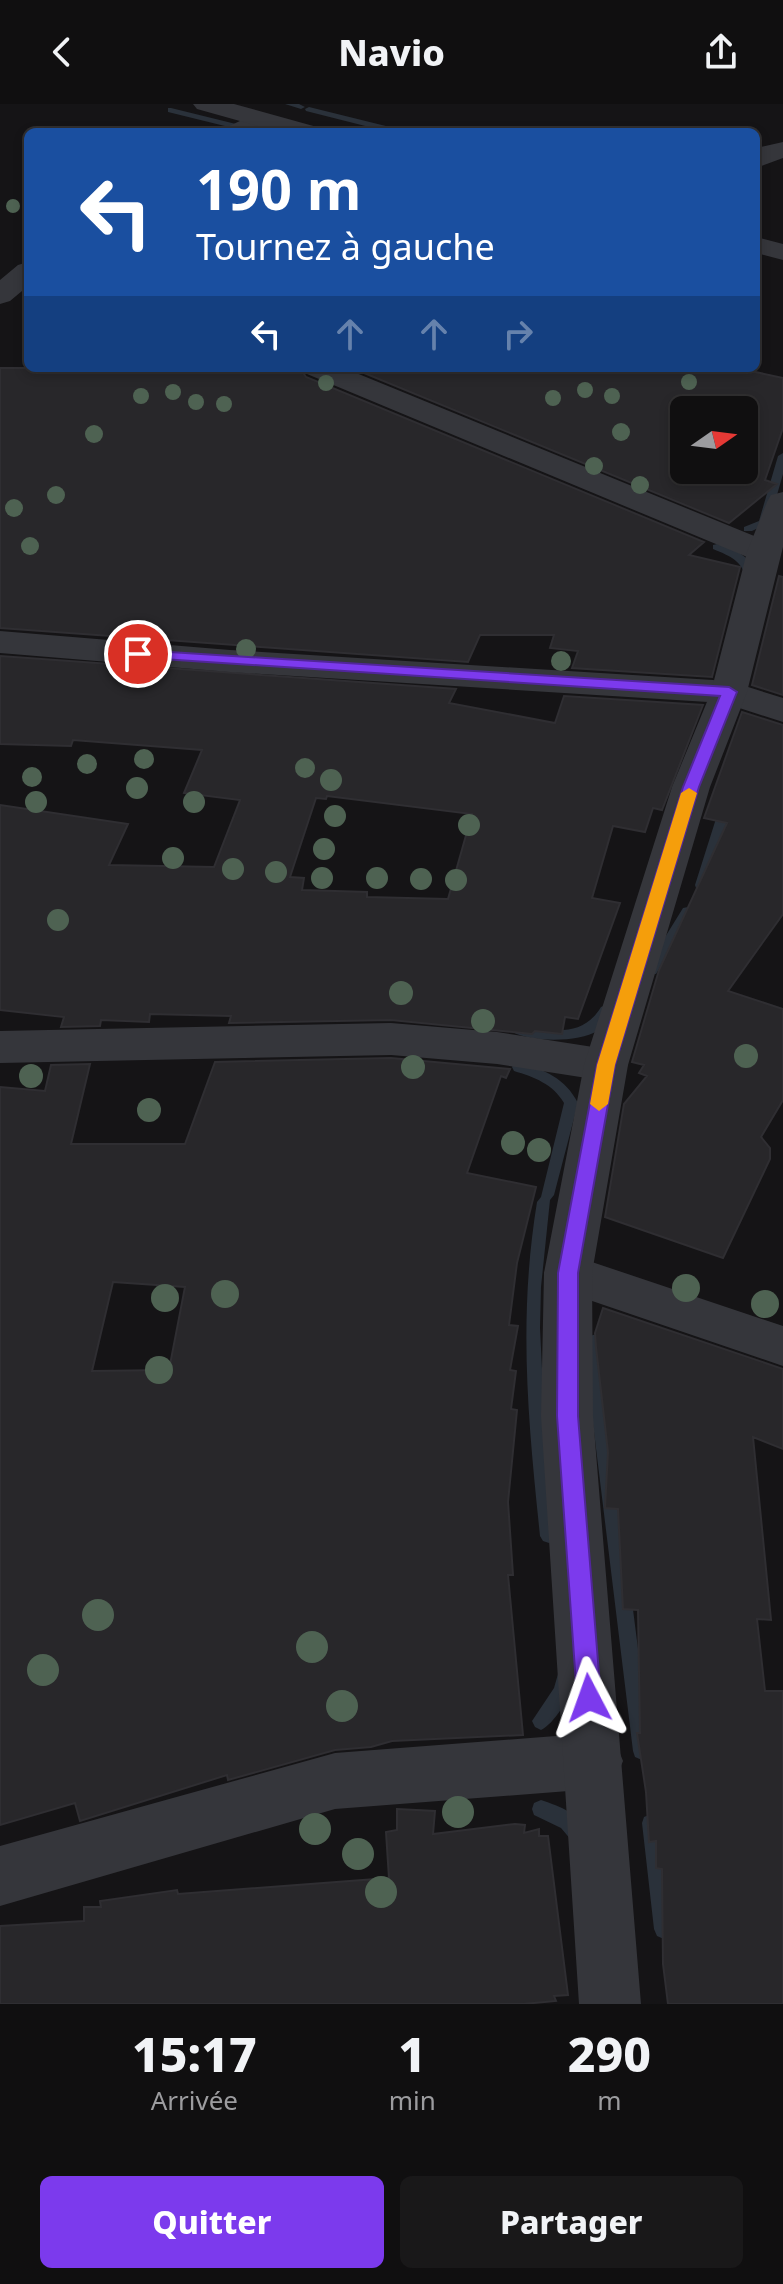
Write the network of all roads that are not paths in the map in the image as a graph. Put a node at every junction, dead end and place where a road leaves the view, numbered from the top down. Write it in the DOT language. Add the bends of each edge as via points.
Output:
graph roads {
  1 [pos="206,104"];
  2 [pos="259,120"];
  3 [pos="244,128"];
  4 [pos="292,128"];
  5 [pos="783,150"];
  6 [pos="760,157"];
  7 [pos="760,246"];
  8 [pos="783,252"];
  9 [pos="24,274"];
  10 [pos="0,295"];
  11 [pos="330,372"];
  12 [pos="777,524"];
  13 [pos="0,642"];
  14 [pos="729,692"];
  15 [pos="783,711"];
  16 [pos="0,1047"];
  17 [pos="606,1065"];
  18 [pos="568,1273"];
  19 [pos="783,1346"];
  20 [pos="594,1761"];
  21 [pos="0,1876"];
  22 [pos="610,2004"];
  1 -- 2 [label="street"];
  2 -- 3 [label="street"];
  2 -- 4 [label="street"];
  5 -- 6 [label="street"];
  7 -- 8 [label="street"];
  9 -- 10 [label="street"];
  11 -- 12 [label="street"];
  12 -- 14 [label="street"];
  13 -- 14 [label="street"];
  14 -- 15 [label="street"];
  14 -- 17 [label="street" via="691,787"];
  16 -- 17 [label="street" via="391,1039"];
  17 -- 18 [label="street"];
  18 -- 19 [label="street"];
  18 -- 20 [label="street" via="567,1416"];
  20 -- 21 [label="street" via="335,1781"];
  20 -- 22 [label="street"];
}
